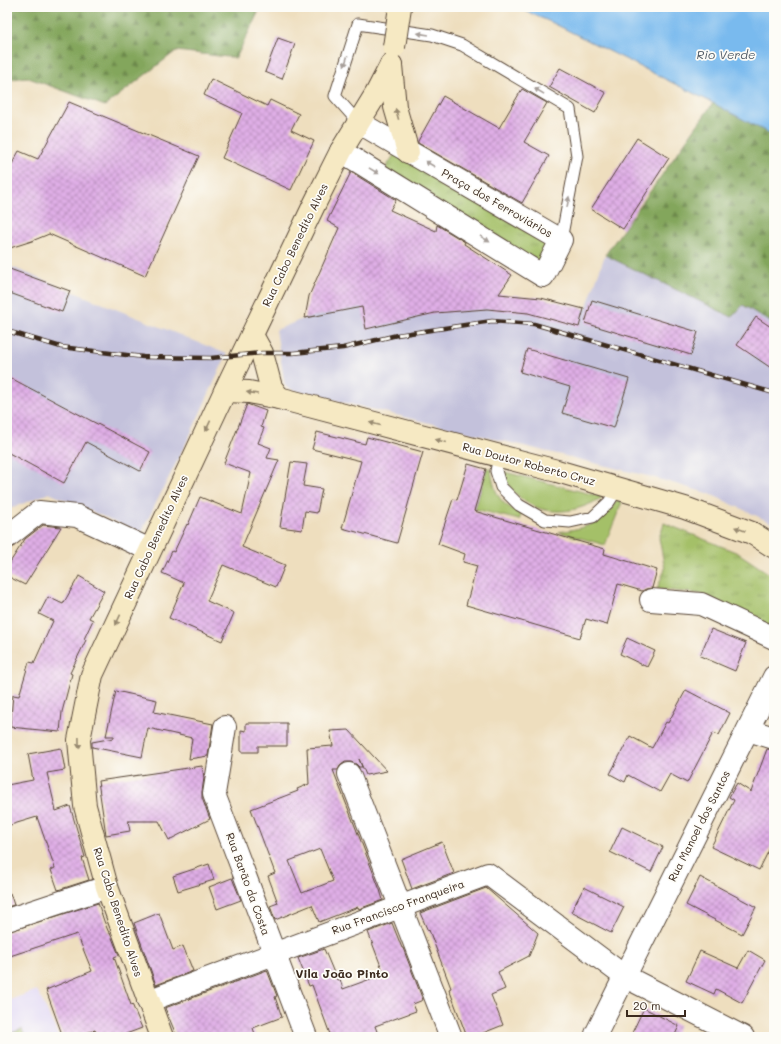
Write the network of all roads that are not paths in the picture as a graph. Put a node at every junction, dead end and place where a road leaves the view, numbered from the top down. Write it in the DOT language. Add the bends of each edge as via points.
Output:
graph roads {
  1 [pos="400,7"];
  2 [pos="392,56"];
  3 [pos="358,122"];
  4 [pos="341,151"];
  5 [pos="408,152"];
  6 [pos="561,240"];
  7 [pos="252,335"];
  8 [pos="266,370"];
  9 [pos="229,384"];
  10 [pos="279,398"];
  11 [pos="499,456"];
  12 [pos="618,488"];
  13 [pos="7,537"];
  14 [pos="774,547"];
  15 [pos="150,550"];
  16 [pos="651,600"];
  17 [pos="774,638"];
  18 [pos="774,677"];
  19 [pos="226,727"];
  20 [pos="748,730"];
  21 [pos="774,738"];
  22 [pos="349,774"];
  23 [pos="107,887"];
  24 [pos="401,906"];
  25 [pos="7,920"];
  26 [pos="274,954"];
  27 [pos="624,976"];
  28 [pos="148,1001"];
  29 [pos="162,1037"];
  30 [pos="306,1037"];
  31 [pos="451,1037"];
  32 [pos="597,1037"];
  33 [pos="743,1037"];
  1 -- 2 [label="main road, bridge"];
  2 -- 3 [label="main road, Rua Cabo Benedito Alves" via="376,94"];
  5 -- 2 [label="main road, one-way" via="395,107"];
  3 -- 4 [label="main road, Rua Cabo Benedito Alves"];
  3 -- 5 [label="street, Praça dos Ferroviários"];
  6 -- 3 [label="lane, one-way" via="577,156 570,109 469,49 432,35 358,24 335,96"];
  4 -- 6 [label="street, Praça dos Ferroviários, one-way" via="543,276"];
  4 -- 7 [label="main road, Rua Cabo Benedito Alves"];
  6 -- 5 [label="street, Praça dos Ferroviários, one-way"];
  7 -- 8 [label="main road" via="262,353"];
  7 -- 9 [label="main road, Rua Cabo Benedito Alves"];
  8 -- 9 [label="main road"];
  8 -- 10 [label="main road" via="271,388"];
  10 -- 9 [label="main road, Rua Doutor Roberto Cruz, one-way" via="249,392"];
  9 -- 15 [label="main road, Rua Cabo Benedito Alves, one-way"];
  11 -- 10 [label="main road, Rua Doutor Roberto Cruz, one-way"];
  11 -- 12 [label="main road, Rua Doutor Roberto Cruz"];
  11 -- 12 [label="lane" via="496,470 501,488 520,505 545,520 570,522 592,517 609,502"];
  14 -- 12 [label="main road, Rua Doutor Roberto Cruz, one-way" via="752,533 685,508"];
  13 -- 15 [label="street" via="39,512 77,516"];
  15 -- 23 [label="main road, Rua Cabo Benedito Alves, one-way" via="92,675 79,740 86,806"];
  16 -- 17 [label="street" via="701,604"];
  18 -- 20 [label="street, Rua Manoel dos Santos"];
  19 -- 26 [label="street, Rua Barão da Costa" via="214,794"];
  20 -- 21 [label="street"];
  20 -- 27 [label="street, Rua Manoel dos Santos"];
  22 -- 24 [label="street"];
  23 -- 25 [label="street"];
  23 -- 28 [label="main road, Rua Cabo Benedito Alves"];
  24 -- 26 [label="street, Rua Francisco Franqueira"];
  24 -- 27 [label="street, Rua Francisco Franqueira" via="488,874"];
  24 -- 31 [label="street"];
  26 -- 28 [label="street, Rua Francisco Franqueira"];
  26 -- 30 [label="street, Rua Barão da Costa"];
  27 -- 32 [label="street, Rua Manoel dos Santos" via="596,1034"];
  27 -- 33 [label="street"];
  28 -- 29 [label="main road, Rua Cabo Benedito Alves"];
}
